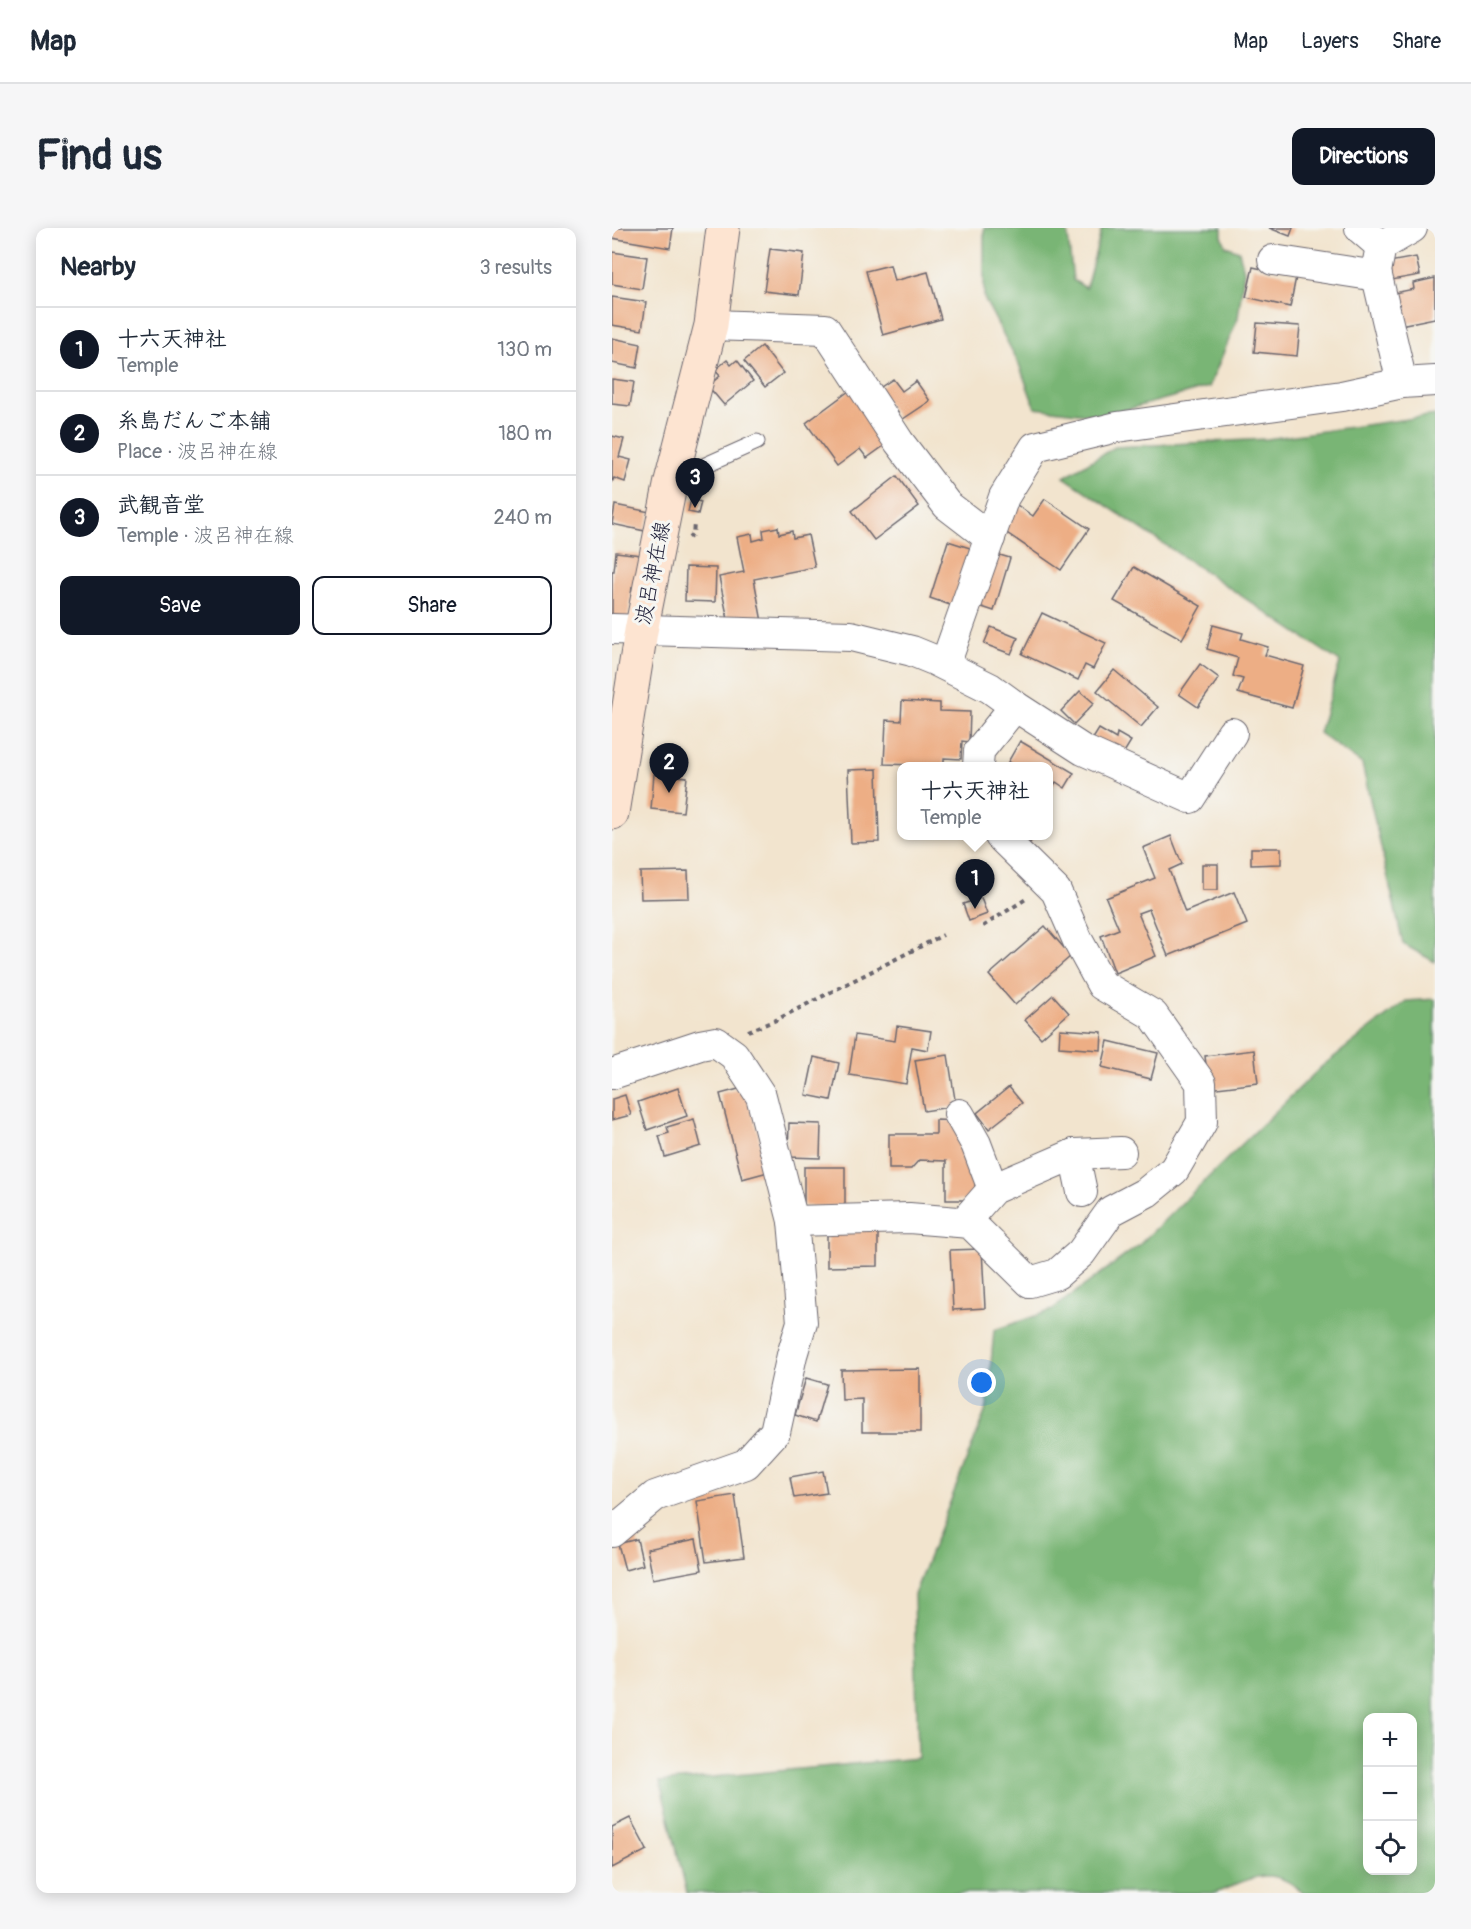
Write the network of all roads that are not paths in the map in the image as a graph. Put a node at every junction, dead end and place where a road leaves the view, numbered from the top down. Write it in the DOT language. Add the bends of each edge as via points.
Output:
graph roads {
  1 [pos="723,228"];
  2 [pos="1412,228"];
  3 [pos="1371,237"];
  4 [pos="1273,260"];
  5 [pos="1377,276"];
  6 [pos="711,325"];
  7 [pos="1435,381"];
  8 [pos="1402,383"];
  9 [pos="757,442"];
  10 [pos="671,481"];
  11 [pos="990,538"];
  12 [pos="627,630"];
  13 [pos="945,665"];
  14 [pos="1015,706"];
  15 [pos="1232,732"];
  16 [pos="979,762"];
  17 [pos="612,813"];
  18 [pos="1004,840"];
  19 [pos="612,1074"];
  20 [pos="959,1114"];
  21 [pos="1121,1152"];
  22 [pos="1074,1154"];
  23 [pos="993,1189"];
  24 [pos="1082,1192"];
  25 [pos="793,1221"];
  26 [pos="964,1222"];
  27 [pos="612,1532"];
  1 -- 6 [label="main road, 波呂神在線"];
  2 -- 3 [label="street"];
  3 -- 5 [label="street"];
  4 -- 5 [label="street"];
  5 -- 8 [label="street"];
  6 -- 10 [label="main road, 波呂神在線"];
  6 -- 11 [label="street" via="825,329 899,442 947,506"];
  7 -- 8 [label="street"];
  8 -- 11 [label="street" via="1342,396 1117,427 1035,447 1004,497"];
  9 -- 10 [label="lane"];
  10 -- 12 [label="main road, 波呂神在線"];
  11 -- 13 [label="street"];
  12 -- 13 [label="street" via="851,636 912,651"];
  12 -- 17 [label="main road, 波呂神在線"];
  13 -- 14 [label="street"];
  14 -- 15 [label="street" via="1083,750 1190,798"];
  14 -- 16 [label="street" via="980,751"];
  18 -- 26 [label="street" via="1056,891 1102,985 1153,1016 1201,1083 1202,1122 1174,1170 1148,1192 1111,1210 1081,1253 1057,1274 1030,1282 970,1223"];
  19 -- 25 [label="street" via="716,1042 734,1054 761,1096"];
  20 -- 23 [label="street" via="976,1144"];
  21 -- 22 [label="street"];
  22 -- 23 [label="street"];
  22 -- 24 [label="street"];
  23 -- 26 [label="street"];
  25 -- 26 [label="street" via="909,1218"];
  25 -- 27 [label="street" via="802,1322 775,1432 746,1464 655,1496"];
}
